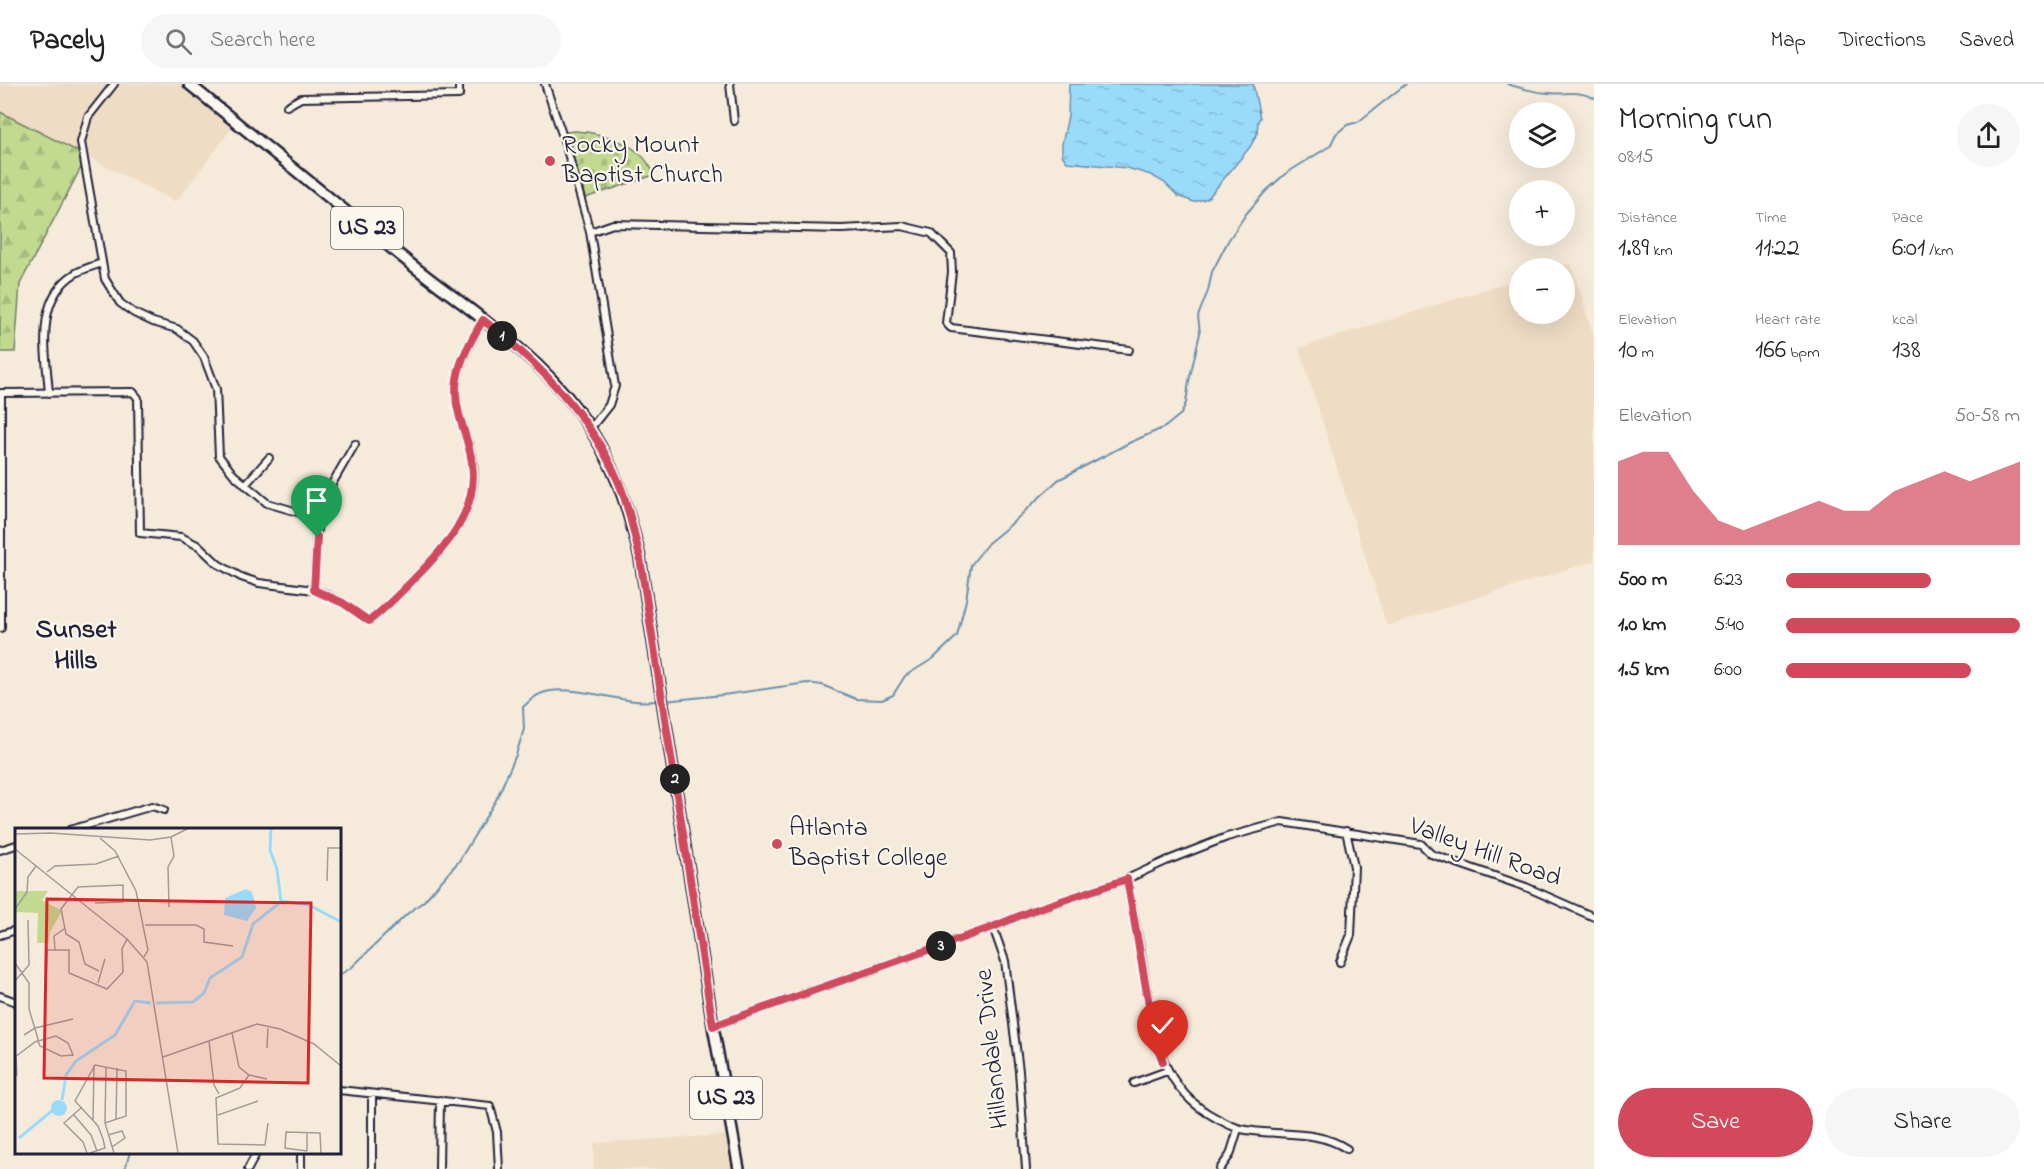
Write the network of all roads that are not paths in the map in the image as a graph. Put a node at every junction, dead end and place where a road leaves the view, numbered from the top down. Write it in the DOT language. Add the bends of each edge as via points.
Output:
graph roads {
  1 [pos="114,84"];
  2 [pos="189,84"];
  3 [pos="459,84"];
  4 [pos="545,84"];
  5 [pos="730,84"];
  6 [pos="287,106"];
  7 [pos="734,121"];
  8 [pos="590,232"];
  9 [pos="102,263"];
  10 [pos="483,320"];
  11 [pos="1129,350"];
  12 [pos="49,393"];
  13 [pos="590,429"];
  14 [pos="355,444"];
  15 [pos="269,458"];
  16 [pos="245,485"];
  17 [pos="318,515"];
  18 [pos="314,590"];
  19 [pos="1,628"];
  20 [pos="164,810"];
  21 [pos="77,828"];
  22 [pos="1346,831"];
  23 [pos="15,845"];
  24 [pos="0,850"];
  25 [pos="1127,879"];
  26 [pos="1594,917"];
  27 [pos="993,927"];
  28 [pos="15,930"];
  29 [pos="0,934"];
  30 [pos="1340,962"];
  31 [pos="0,996"];
  32 [pos="15,1002"];
  33 [pos="713,1026"];
  34 [pos="1167,1071"];
  35 [pos="1134,1083"];
  36 [pos="340,1090"];
  37 [pos="372,1094"];
  38 [pos="440,1100"];
  39 [pos="1238,1129"];
  40 [pos="1347,1149"];
  41 [pos="256,1154"];
  42 [pos="248,1169"];
  43 [pos="372,1169"];
  44 [pos="439,1169"];
  45 [pos="499,1169"];
  46 [pos="739,1169"];
  47 [pos="1026,1169"];
  48 [pos="1220,1169"];
  1 -- 9 [label="street" via="88,117 81,142"];
  2 -- 10 [label="main road, US 23"];
  3 -- 6 [label="street" via="459,95 301,98"];
  4 -- 8 [label="street"];
  5 -- 7 [label="street"];
  8 -- 11 [label="street" via="613,224 841,229 902,226 931,233 951,253 946,323 951,328"];
  8 -- 13 [label="street" via="615,386 609,405"];
  9 -- 12 [label="street" via="63,283 46,312"];
  9 -- 16 [label="street" via="105,279 120,303 194,341 216,389 219,456"];
  10 -- 13 [label="main road, US 23" via="544,373"];
  10 -- 18 [label="street" via="464,353 456,379 455,398 473,464 473,483 463,520 441,552 369,621"];
  12 -- 18 [label="street" via="134,392 138,398 140,533 191,541 218,564 259,583"];
  12 -- 19 [label="street" via="1,393"];
  13 -- 33 [label="main road, US 23" via="619,484 640,558"];
  14 -- 17 [label="street" via="318,508"];
  15 -- 16 [label="street"];
  16 -- 17 [label="street" via="267,503"];
  17 -- 18 [label="street"];
  20 -- 21 [label="street" via="152,806"];
  22 -- 25 [label="street, Valley Hill Road" via="1282,822 1227,837"];
  22 -- 26 [label="street, Valley Hill Road" via="1421,844 1431,854 1526,887"];
  22 -- 30 [label="street" via="1354,878 1351,935"];
  23 -- 24 [label="street"];
  25 -- 27 [label="street, Valley Hill Road"];
  25 -- 34 [label="street" via="1155,1039"];
  27 -- 33 [label="street, Valley Hill Road"];
  27 -- 47 [label="street, Hillandale Drive" via="1005,961"];
  28 -- 29 [label="street"];
  31 -- 32 [label="street"];
  33 -- 46 [label="main road, US 23"];
  34 -- 35 [label="street"];
  34 -- 39 [label="street" via="1195,1104"];
  36 -- 37 [label="street"];
  37 -- 38 [label="street"];
  37 -- 43 [label="street"];
  38 -- 44 [label="street"];
  38 -- 45 [label="street" via="490,1106 497,1132"];
  39 -- 40 [label="street" via="1312,1135"];
  39 -- 48 [label="street" via="1230,1155"];
  41 -- 42 [label="street"];
}
